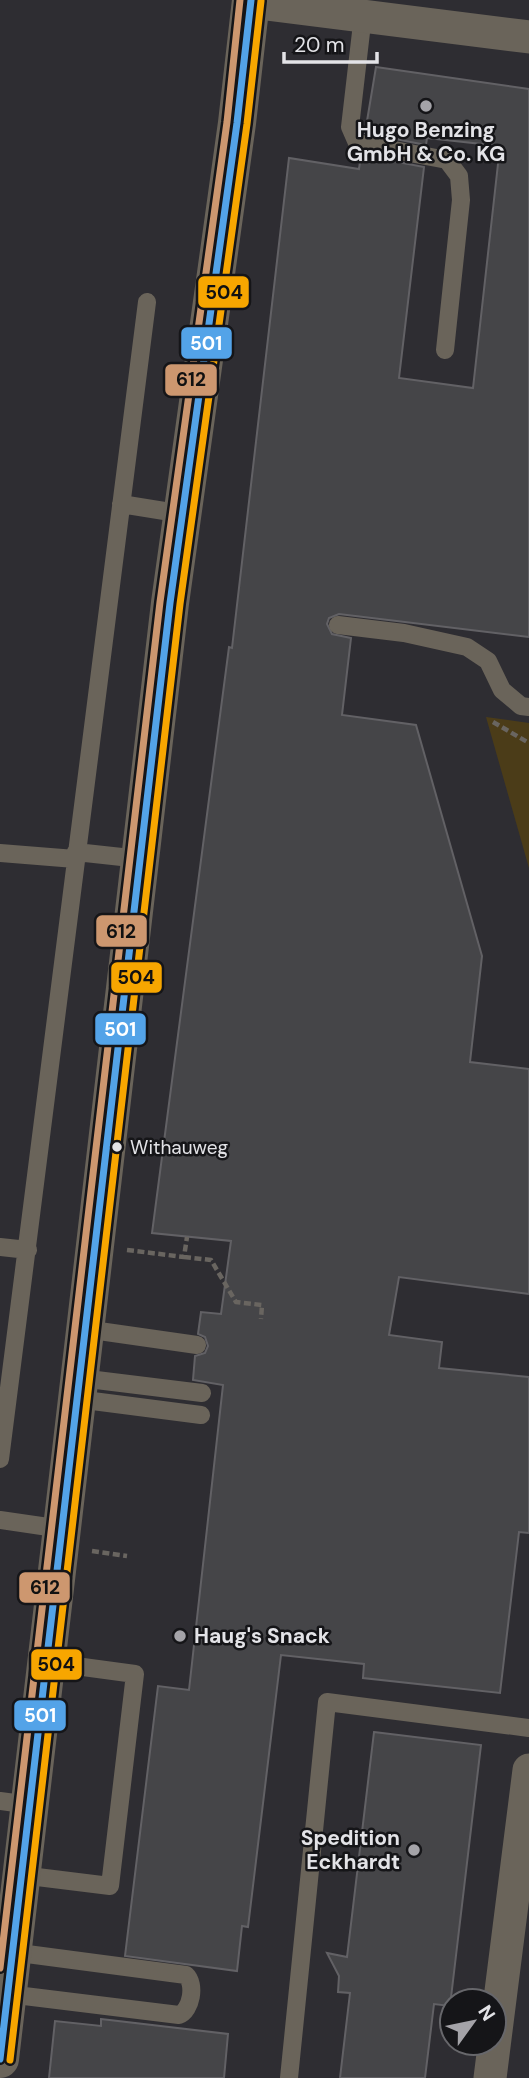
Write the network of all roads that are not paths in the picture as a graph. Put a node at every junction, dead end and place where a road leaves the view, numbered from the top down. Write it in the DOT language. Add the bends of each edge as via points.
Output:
graph roads {
  1 [pos="251,1"];
  2 [pos="363,15"];
  3 [pos="529,37"];
  4 [pos="147,302"];
  5 [pos="444,350"];
  6 [pos="121,504"];
  7 [pos="183,514"];
  8 [pos="338,625"];
  9 [pos="529,707"];
  10 [pos="0,853"];
  11 [pos="75,855"];
  12 [pos="140,859"];
  13 [pos="0,1247"];
  14 [pos="28,1250"];
  15 [pos="85,1329"];
  16 [pos="197,1345"];
  17 [pos="78,1389"];
  18 [pos="202,1393"];
  19 [pos="201,1415"];
  20 [pos="0,1459"];
  21 [pos="0,1520"];
  22 [pos="62,1529"];
  23 [pos="46,1662"];
  24 [pos="529,1728"];
  25 [pos="529,1769"];
  26 [pos="15,1803"];
  27 [pos="21,1875"];
  28 [pos="12,1952"];
  29 [pos="8,1994"];
  30 [pos="0,2059"];
  31 [pos="289,2078"];
  32 [pos="491,2078"];
  1 -- 2 [label="street"];
  1 -- 7 [label="street"];
  2 -- 3 [label="street"];
  2 -- 5 [label="lane" via="350,127 357,143 447,160 458,176 461,200"];
  4 -- 6 [label="lane"];
  6 -- 7 [label="lane"];
  6 -- 11 [label="lane"];
  7 -- 12 [label="street"];
  8 -- 9 [label="lane" via="467,647 488,661 502,690"];
  10 -- 11 [label="lane"];
  11 -- 12 [label="lane"];
  11 -- 14 [label="lane"];
  12 -- 15 [label="street"];
  13 -- 14 [label="lane"];
  14 -- 20 [label="lane"];
  15 -- 16 [label="lane"];
  15 -- 17 [label="street"];
  17 -- 18 [label="lane"];
  17 -- 19 [label="lane"];
  17 -- 22 [label="street"];
  21 -- 22 [label="lane"];
  22 -- 23 [label="street"];
  23 -- 26 [label="street"];
  23 -- 27 [label="lane" via="135,1674 110,1886"];
  24 -- 31 [label="lane" via="327,1702"];
  25 -- 32 [label="street"];
  26 -- 27 [label="street"];
  27 -- 28 [label="street"];
  28 -- 29 [label="street"];
  28 -- 29 [label="lane" via="186,1975 192,1984 188,2008 179,2015"];
  29 -- 30 [label="street"];
}
